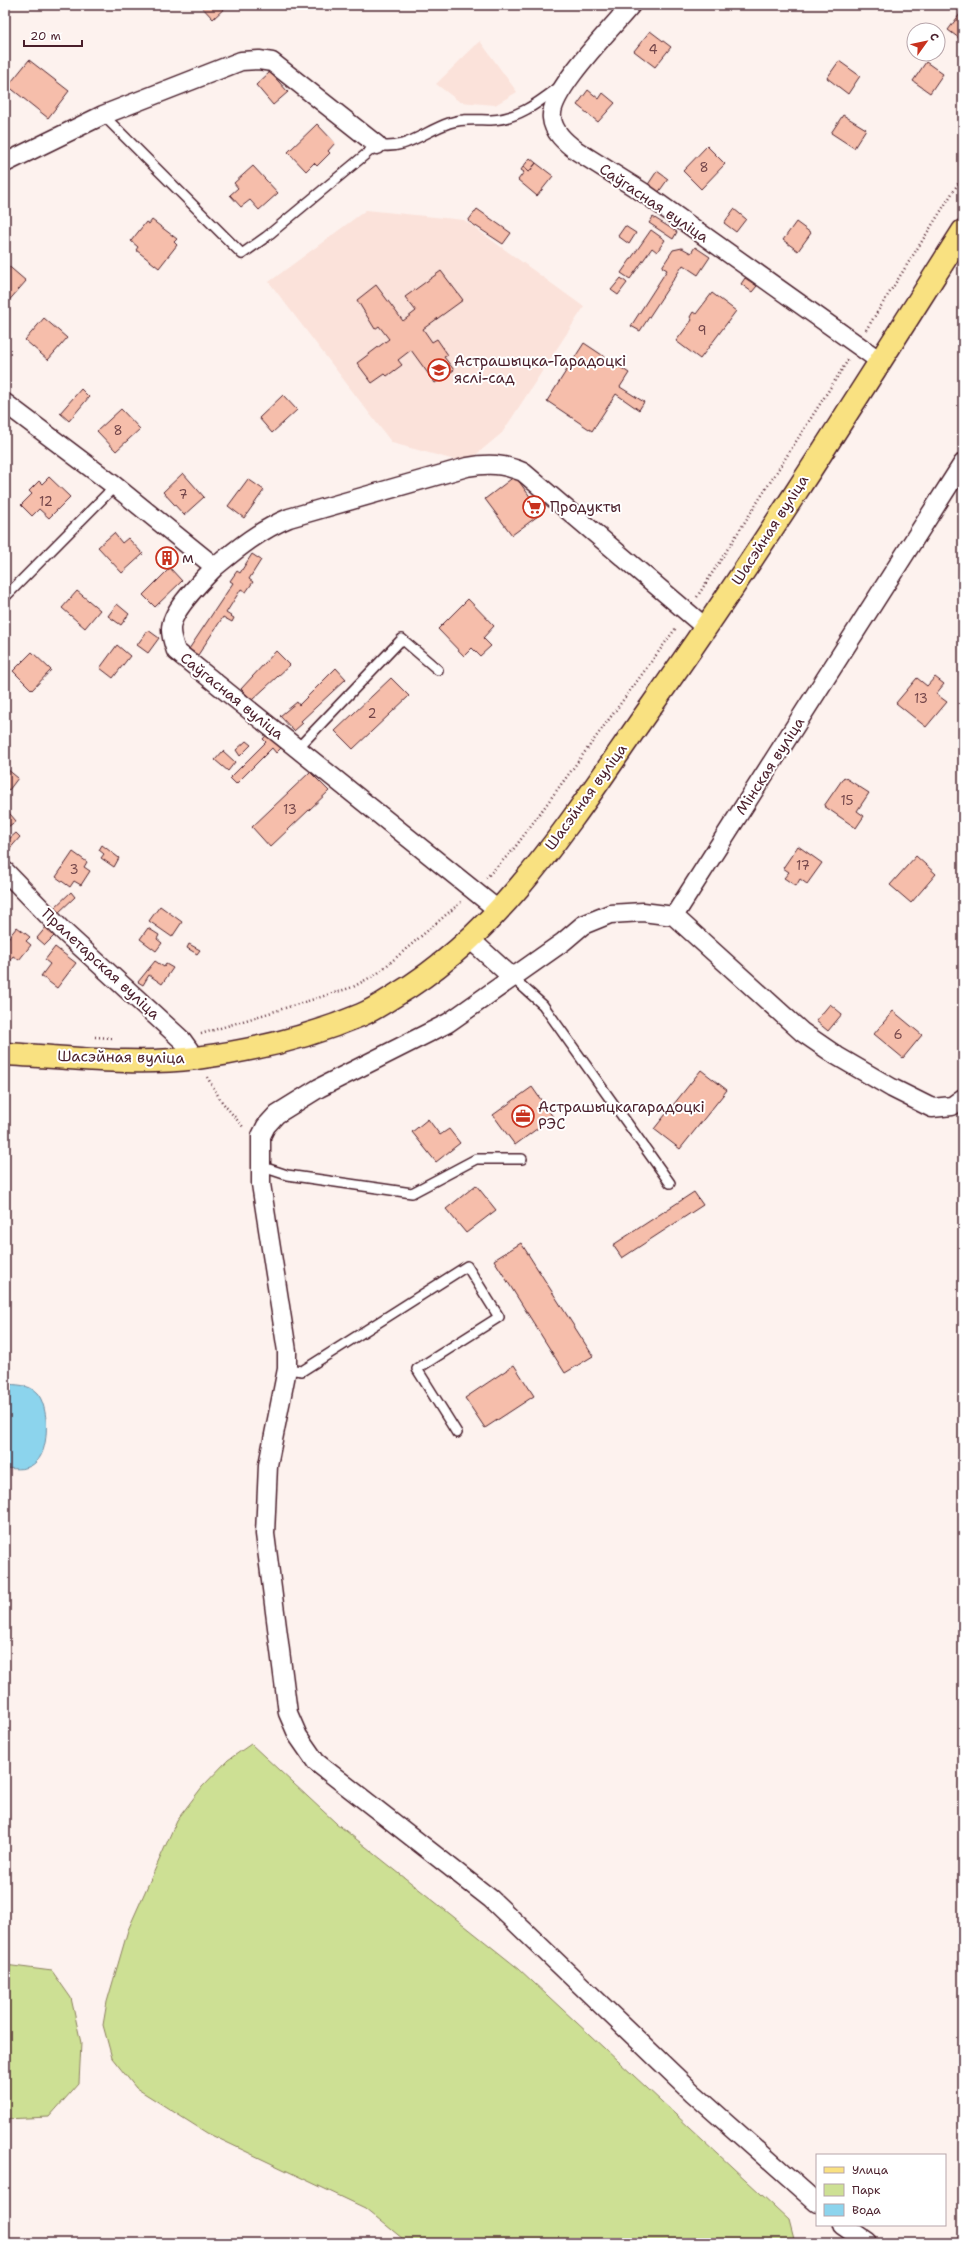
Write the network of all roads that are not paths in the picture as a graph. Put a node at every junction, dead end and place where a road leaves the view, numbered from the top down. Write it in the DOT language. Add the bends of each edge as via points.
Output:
graph roads {
  1 [pos="631,5"];
  2 [pos="565,83"];
  3 [pos="103,115"];
  4 [pos="377,144"];
  5 [pos="5,163"];
  6 [pos="963,231"];
  7 [pos="880,361"];
  8 [pos="5,403"];
  9 [pos="963,463"];
  10 [pos="115,486"];
  11 [pos="215,567"];
  12 [pos="5,597"];
  13 [pos="706,628"];
  14 [pos="438,670"];
  15 [pos="297,748"];
  16 [pos="5,871"];
  17 [pos="498,910"];
  18 [pos="674,916"];
  19 [pos="472,940"];
  20 [pos="513,978"];
  21 [pos="5,1054"];
  22 [pos="195,1058"];
  23 [pos="963,1098"];
  24 [pos="260,1157"];
  25 [pos="522,1159"];
  26 [pos="670,1183"];
  27 [pos="287,1369"];
  28 [pos="457,1433"];
  29 [pos="816,2202"];
  30 [pos="843,2226"];
  31 [pos="868,2243"];
  1 -- 2 [label="street, Саўгасная вуліца"];
  2 -- 4 [label="lane" via="529,109 511,116 449,123 391,148"];
  2 -- 7 [label="street, Саўгасная вуліца" via="555,100 551,117 554,128 568,145 644,193"];
  3 -- 4 [label="street" via="241,61 259,60 272,62"];
  3 -- 4 [label="lane" via="242,254"];
  3 -- 5 [label="street"];
  6 -- 7 [label="main road, Шасэйная вуліца"];
  7 -- 13 [label="main road, Шасэйная вуліца"];
  8 -- 10 [label="street"];
  9 -- 18 [label="street, Мінская вуліца"];
  10 -- 11 [label="street"];
  10 -- 12 [label="lane"];
  11 -- 13 [label="street, Саўгасная вуліца" via="254,536 271,525 289,518 467,467 488,463 507,465 523,472"];
  11 -- 15 [label="street, Саўгасная вуліца" via="182,605 174,619 171,629 176,651"];
  13 -- 17 [label="main road, Шасэйная вуліца" via="584,801 532,871"];
  14 -- 15 [label="lane" via="402,639"];
  15 -- 17 [label="street, Саўгасная вуліца"];
  16 -- 22 [label="street, Пралетарская вуліца" via="61,929 182,1040"];
  17 -- 19 [label="main road, Шасэйная вуліца"];
  18 -- 20 [label="street" via="643,912 610,914 583,925"];
  18 -- 23 [label="street" via="802,1032 837,1056 932,1108 952,1106"];
  19 -- 20 [label="street"];
  19 -- 22 [label="main road, Шасэйная вуліца" via="428,976 364,1014 291,1041"];
  20 -- 24 [label="street" via="448,1023 292,1103 266,1126 261,1136"];
  20 -- 26 [label="lane" via="543,1005"];
  21 -- 22 [label="main road, Шасэйная вуліца" via="127,1061"];
  24 -- 25 [label="lane" via="287,1175 412,1192 476,1159"];
  24 -- 27 [label="street" via="264,1215 286,1336"];
  27 -- 28 [label="lane" via="302,1371 467,1266 499,1317 417,1369"];
  27 -- 29 [label="street" via="268,1465 265,1534 288,1713 298,1736 316,1762 491,1899 693,2093"];
  30 -- 31 [label="street"];
}
